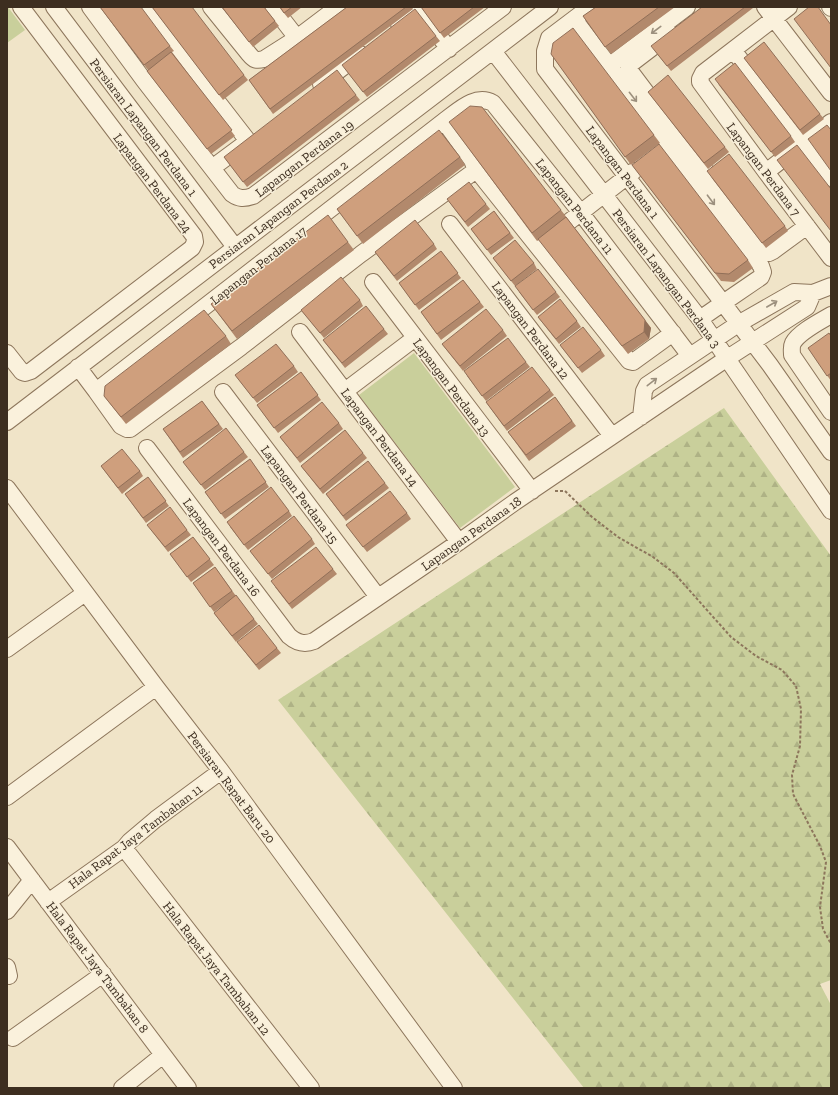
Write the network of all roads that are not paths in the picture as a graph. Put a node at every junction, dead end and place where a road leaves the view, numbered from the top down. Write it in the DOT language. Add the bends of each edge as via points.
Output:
graph roads {
  1 [pos="20,7"];
  2 [pos="54,7"];
  3 [pos="90,7"];
  4 [pos="144,7"];
  5 [pos="211,7"];
  6 [pos="273,7"];
  7 [pos="338,7"];
  8 [pos="503,7"];
  9 [pos="550,7"];
  10 [pos="590,7"];
  11 [pos="789,7"];
  12 [pos="419,8"];
  13 [pos="694,9"];
  14 [pos="770,13"];
  15 [pos="574,19"];
  16 [pos="388,33"];
  17 [pos="297,38"];
  18 [pos="370,47"];
  19 [pos="449,49"];
  20 [pos="733,50"];
  21 [pos="493,51"];
  22 [pos="609,66"];
  23 [pos="831,93"];
  24 [pos="309,94"];
  25 [pos="444,121"];
  26 [pos="831,122"];
  27 [pos="803,143"];
  28 [pos="657,153"];
  29 [pos="212,168"];
  30 [pos="475,168"];
  31 [pos="766,172"];
  32 [pos="627,177"];
  33 [pos="831,178"];
  34 [pos="604,194"];
  35 [pos="581,213"];
  36 [pos="450,224"];
  37 [pos="807,226"];
  38 [pos="235,247"];
  39 [pos="537,247"];
  40 [pos="831,258"];
  41 [pos="373,282"];
  42 [pos="831,286"];
  43 [pos="813,293"];
  44 [pos="723,303"];
  45 [pos="107,313"];
  46 [pos="831,314"];
  47 [pos="700,319"];
  48 [pos="738,324"];
  49 [pos="300,332"];
  50 [pos="122,333"];
  51 [pos="673,333"];
  52 [pos="415,338"];
  53 [pos="714,340"];
  54 [pos="751,342"];
  55 [pos="7,353"];
  56 [pos="690,356"];
  57 [pos="726,359"];
  58 [pos="78,367"];
  59 [pos="96,391"];
  60 [pos="344,391"];
  61 [pos="222,392"];
  62 [pos="831,412"];
  63 [pos="641,418"];
  64 [pos="7,422"];
  65 [pos="612,436"];
  66 [pos="147,448"];
  67 [pos="831,452"];
  68 [pos="532,491"];
  69 [pos="8,493"];
  70 [pos="831,511"];
  71 [pos="459,542"];
  72 [pos="85,593"];
  73 [pos="378,597"];
  74 [pos="300,643"];
  75 [pos="7,649"];
  76 [pos="156,687"];
  77 [pos="221,771"];
  78 [pos="7,797"];
  79 [pos="7,847"];
  80 [pos="124,848"];
  81 [pos="32,880"];
  82 [pos="48,902"];
  83 [pos="7,911"];
  84 [pos="103,974"];
  85 [pos="13,1038"];
  86 [pos="163,1055"];
  87 [pos="122,1088"];
  88 [pos="188,1088"];
  89 [pos="311,1088"];
  90 [pos="454,1088"];
  1 -- 45 [label="street, Lapangan Perdana 24" via="195,239 192,248"];
  2 -- 38 [label="street, Persiaran Lapangan Perdana 1"];
  3 -- 29 [label="street, Lapangan Perdana 19"];
  4 -- 29 [label="street" via="254,136"];
  5 -- 17 [label="street" via="254,60 264,59"];
  6 -- 17 [label="street"];
  7 -- 17 [label="street"];
  8 -- 19 [label="street, Lapangan Perdana 19"];
  9 -- 21 [label="street, Persiaran Lapangan Perdana 2"];
  10 -- 15 [label="street, Lapangan Perdana 1"];
  11 -- 14 [label="street"];
  12 -- 16 [label="street"];
  12 -- 19 [label="street"];
  13 -- 22 [label="street, one-way"];
  13 -- 37 [label="street" via="632,63 630,71 765,250 769,253 773,251"];
  14 -- 20 [label="street"];
  14 -- 23 [label="street"];
  15 -- 22 [label="street"];
  15 -- 32 [label="street, Lapangan Perdana 1" via="549,38 545,51 546,69"];
  18 -- 24 [label="street"];
  19 -- 29 [label="street, Lapangan Perdana 19" via="253,196 238,198 232,194"];
  20 -- 27 [label="street"];
  20 -- 31 [label="street, Lapangan Perdana 7" via="703,73 700,79"];
  21 -- 34 [label="street, Persiaran Lapangan Perdana 3"];
  21 -- 38 [label="street, Persiaran Lapangan Perdana 2"];
  22 -- 28 [label="street, one-way"];
  25 -- 30 [label="street"];
  25 -- 35 [label="street, Lapangan Perdana 11" via="472,101 486,99 493,103"];
  25 -- 59 [label="street, Lapangan Perdana 17"];
  26 -- 27 [label="street"];
  27 -- 31 [label="street"];
  27 -- 33 [label="street"];
  28 -- 32 [label="street"];
  28 -- 44 [label="street, one-way" via="761,266 761,277"];
  30 -- 39 [label="street"];
  30 -- 59 [label="street" via="472,173 130,429 120,426"];
  31 -- 37 [label="street, Lapangan Perdana 7"];
  32 -- 34 [label="street"];
  32 -- 44 [label="street, Lapangan Perdana 1"];
  34 -- 35 [label="street"];
  34 -- 47 [label="street, Persiaran Lapangan Perdana 3"];
  35 -- 39 [label="street"];
  35 -- 51 [label="street, Lapangan Perdana 11"];
  36 -- 65 [label="street, Lapangan Perdana 12"];
  37 -- 40 [label="street, Lapangan Perdana 7"];
  38 -- 50 [label="street, Persiaran Lapangan Perdana 2"];
  39 -- 51 [label="street" via="629,361 633,362"];
  41 -- 52 [label="street, Lapangan Perdana 13"];
  42 -- 43 [label="street"];
  48 -- 43 [label="street, one-way" via="794,292"];
  43 -- 54 [label="street, Lapangan Perdana 18" via="807,307"];
  44 -- 47 [label="street"];
  44 -- 48 [label="street, Lapangan Perdana 1"];
  45 -- 50 [label="street"];
  45 -- 55 [label="street, Lapangan Perdana 24" via="28,373 20,370"];
  46 -- 62 [label="street" via="798,336 791,348 792,355"];
  47 -- 53 [label="street, Persiaran Lapangan Perdana 3"];
  48 -- 53 [label="street"];
  48 -- 54 [label="street, Lapangan Perdana 1"];
  49 -- 60 [label="street, Lapangan Perdana 14"];
  50 -- 58 [label="street, Persiaran Lapangan Perdana 2"];
  51 -- 56 [label="street, Lapangan Perdana 11"];
  52 -- 60 [label="street"];
  52 -- 68 [label="street, Lapangan Perdana 13"];
  53 -- 56 [label="street"];
  53 -- 57 [label="street, Persiaran Lapangan Perdana 3"];
  54 -- 57 [label="street, Lapangan Perdana 18"];
  54 -- 67 [label="street, Lapangan Perdana 1"];
  63 -- 56 [label="street, one-way" via="647,385"];
  57 -- 63 [label="street, Lapangan Perdana 18"];
  57 -- 70 [label="street, Persiaran Lapangan Perdana 3"];
  58 -- 59 [label="street"];
  58 -- 64 [label="street, Persiaran Lapangan Perdana 2"];
  60 -- 71 [label="street, Lapangan Perdana 14"];
  61 -- 73 [label="street, Lapangan Perdana 15"];
  63 -- 65 [label="street, Lapangan Perdana 18"];
  65 -- 68 [label="street, Lapangan Perdana 18"];
  66 -- 74 [label="street, Lapangan Perdana 16" via="289,636"];
  68 -- 71 [label="street, Lapangan Perdana 18"];
  69 -- 72 [label="street, Persiaran Rapat Baru 20"];
  71 -- 73 [label="street, Lapangan Perdana 18"];
  72 -- 75 [label="street"];
  72 -- 76 [label="street, Persiaran Rapat Baru 20"];
  73 -- 74 [label="street, Lapangan Perdana 18" via="314,641 308,644"];
  76 -- 77 [label="street, Persiaran Rapat Baru 20"];
  76 -- 78 [label="street"];
  77 -- 80 [label="street, Hala Rapat Jaya Tambahan 11" via="156,819"];
  77 -- 90 [label="street, Persiaran Rapat Baru 20"];
  79 -- 81 [label="street, Hala Rapat Jaya Tambahan 8"];
  80 -- 82 [label="street, Hala Rapat Jaya Tambahan 11"];
  80 -- 89 [label="street, Hala Rapat Jaya Tambahan 12"];
  81 -- 82 [label="street, Hala Rapat Jaya Tambahan 8"];
  81 -- 83 [label="street"];
  82 -- 84 [label="street, Hala Rapat Jaya Tambahan 8"];
  84 -- 85 [label="street"];
  84 -- 86 [label="street, Hala Rapat Jaya Tambahan 8"];
  86 -- 87 [label="street"];
  86 -- 88 [label="street, Hala Rapat Jaya Tambahan 8"];
}
